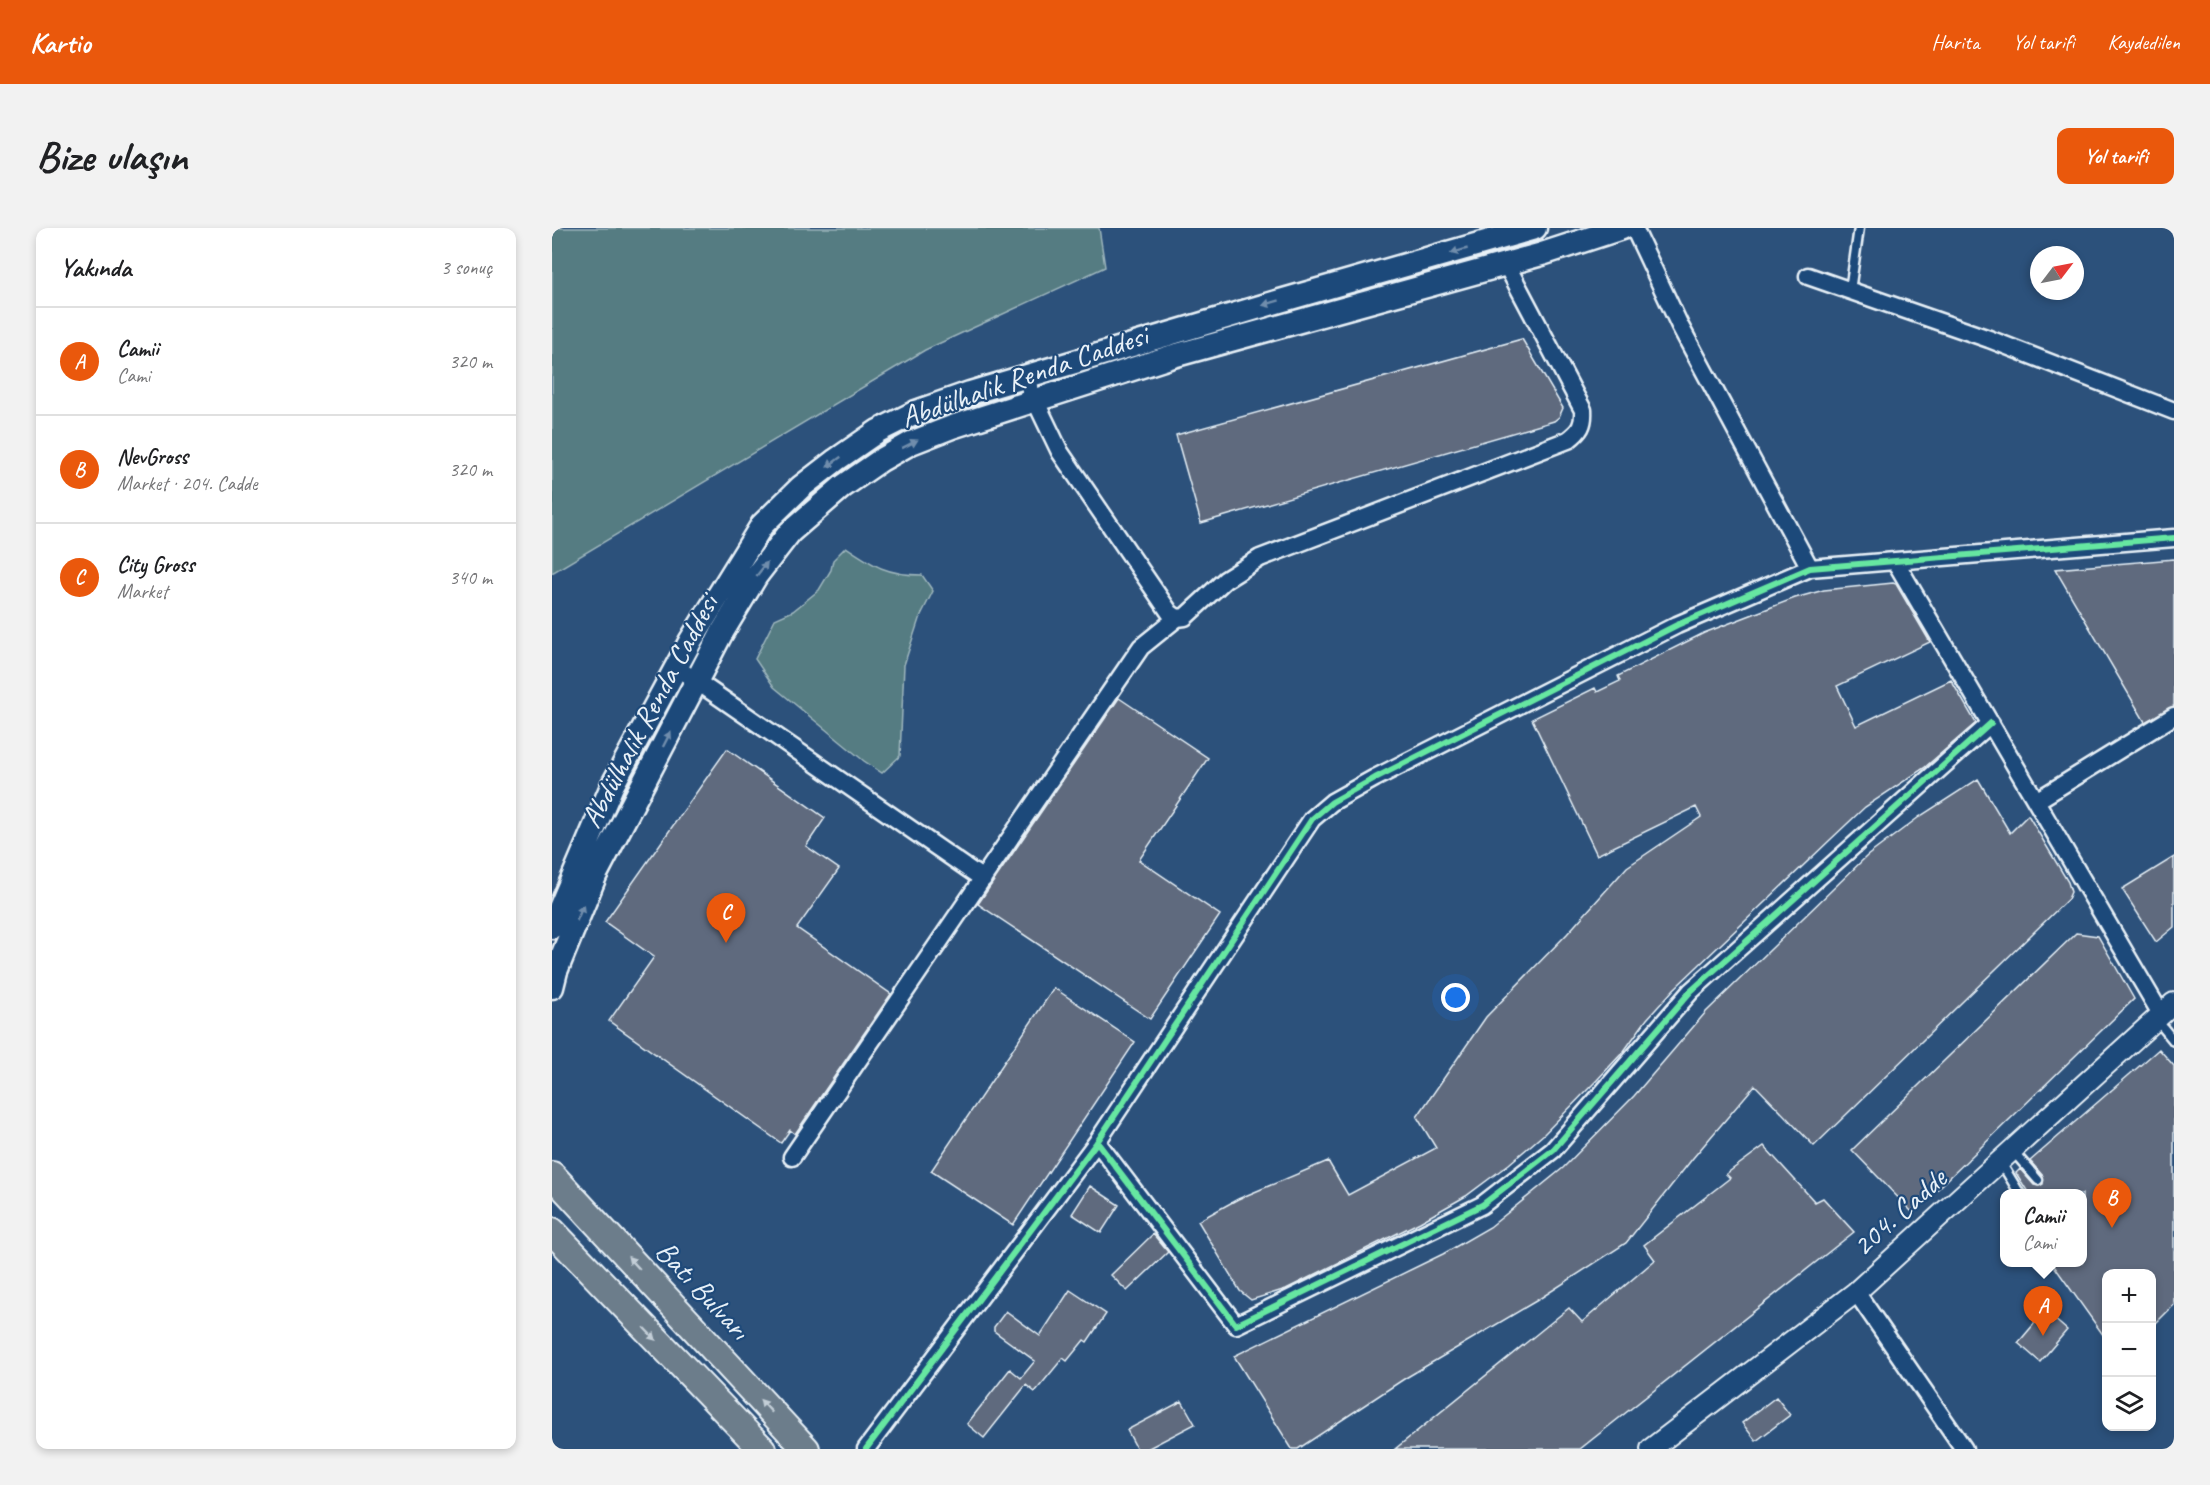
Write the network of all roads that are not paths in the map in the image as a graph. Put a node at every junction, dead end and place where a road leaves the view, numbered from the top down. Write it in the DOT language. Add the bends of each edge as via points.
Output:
graph roads {
  1 [pos="1535,228"];
  2 [pos="1622,228"];
  3 [pos="1634,228"];
  4 [pos="1859,228"];
  5 [pos="1506,264"];
  6 [pos="1808,276"];
  7 [pos="1850,291"];
  8 [pos="1024,377"];
  9 [pos="1034,400"];
  10 [pos="2174,411"];
  11 [pos="2174,538"];
  12 [pos="1895,561"];
  13 [pos="1810,568"];
  14 [pos="1178,618"];
  15 [pos="676,667"];
  16 [pos="696,681"];
  17 [pos="2174,717"];
  18 [pos="1990,723"];
  19 [pos="2036,801"];
  20 [pos="983,879"];
  21 [pos="552,927"];
  22 [pos="552,987"];
  23 [pos="2164,1012"];
  24 [pos="2174,1041"];
  25 [pos="1097,1142"];
  26 [pos="2006,1155"];
  27 [pos="792,1157"];
  28 [pos="552,1175"];
  29 [pos="2038,1180"];
  30 [pos="2018,1189"];
  31 [pos="552,1231"];
  32 [pos="1856,1292"];
  33 [pos="762,1449"];
  34 [pos="806,1449"];
  35 [pos="866,1449"];
  36 [pos="1652,1449"];
  37 [pos="1964,1449"];
  1 -- 8 [label="main road, Abdülhalik Renda Caddesi, one-way"];
  2 -- 5 [label="main road, Abdülhalik Renda Caddesi"];
  3 -- 13 [label="street" via="1680,326"];
  4 -- 7 [label="lane"];
  5 -- 9 [label="main road, Abdülhalik Renda Caddesi" via="1173,356"];
  5 -- 14 [label="street" via="1583,410 1584,423 1579,432 1568,440 1260,558 1225,580 1185,617"];
  6 -- 7 [label="street"];
  7 -- 10 [label="street" via="1989,339"];
  8 -- 9 [label="street"];
  8 -- 15 [label="main road, Abdülhalik Renda Caddesi, one-way" via="916,412 878,431 801,487 762,525"];
  9 -- 14 [label="street" via="1060,452 1157,595"];
  16 -- 9 [label="main road, Abdülhalik Renda Caddesi, one-way" via="756,576 790,532 842,487 911,443"];
  11 -- 12 [label="street"];
  12 -- 13 [label="street"];
  12 -- 18 [label="street"];
  13 -- 25 [label="street" via="1677,625 1332,802 1312,819"];
  14 -- 20 [label="street" via="1141,647"];
  15 -- 16 [label="street"];
  15 -- 21 [label="main road, Abdülhalik Renda Caddesi" via="612,786"];
  16 -- 20 [label="street"];
  22 -- 16 [label="main road, Abdülhalik Renda Caddesi, one-way" via="595,876"];
  17 -- 19 [label="street"];
  18 -- 19 [label="street"];
  18 -- 25 [label="street" via="1691,991 1553,1150 1482,1205 1236,1325"];
  19 -- 23 [label="street"];
  20 -- 27 [label="street"];
  23 -- 24 [label="lane"];
  23 -- 26 [label="street, 204. Cadde"];
  25 -- 35 [label="street"];
  26 -- 29 [label="lane"];
  26 -- 30 [label="lane"];
  26 -- 32 [label="street, 204. Cadde"];
  34 -- 28 [label="main road, Batı Bulvarı, one-way"];
  31 -- 33 [label="main road, one-way"];
  32 -- 36 [label="street, 204. Cadde"];
  32 -- 37 [label="street"];
}
